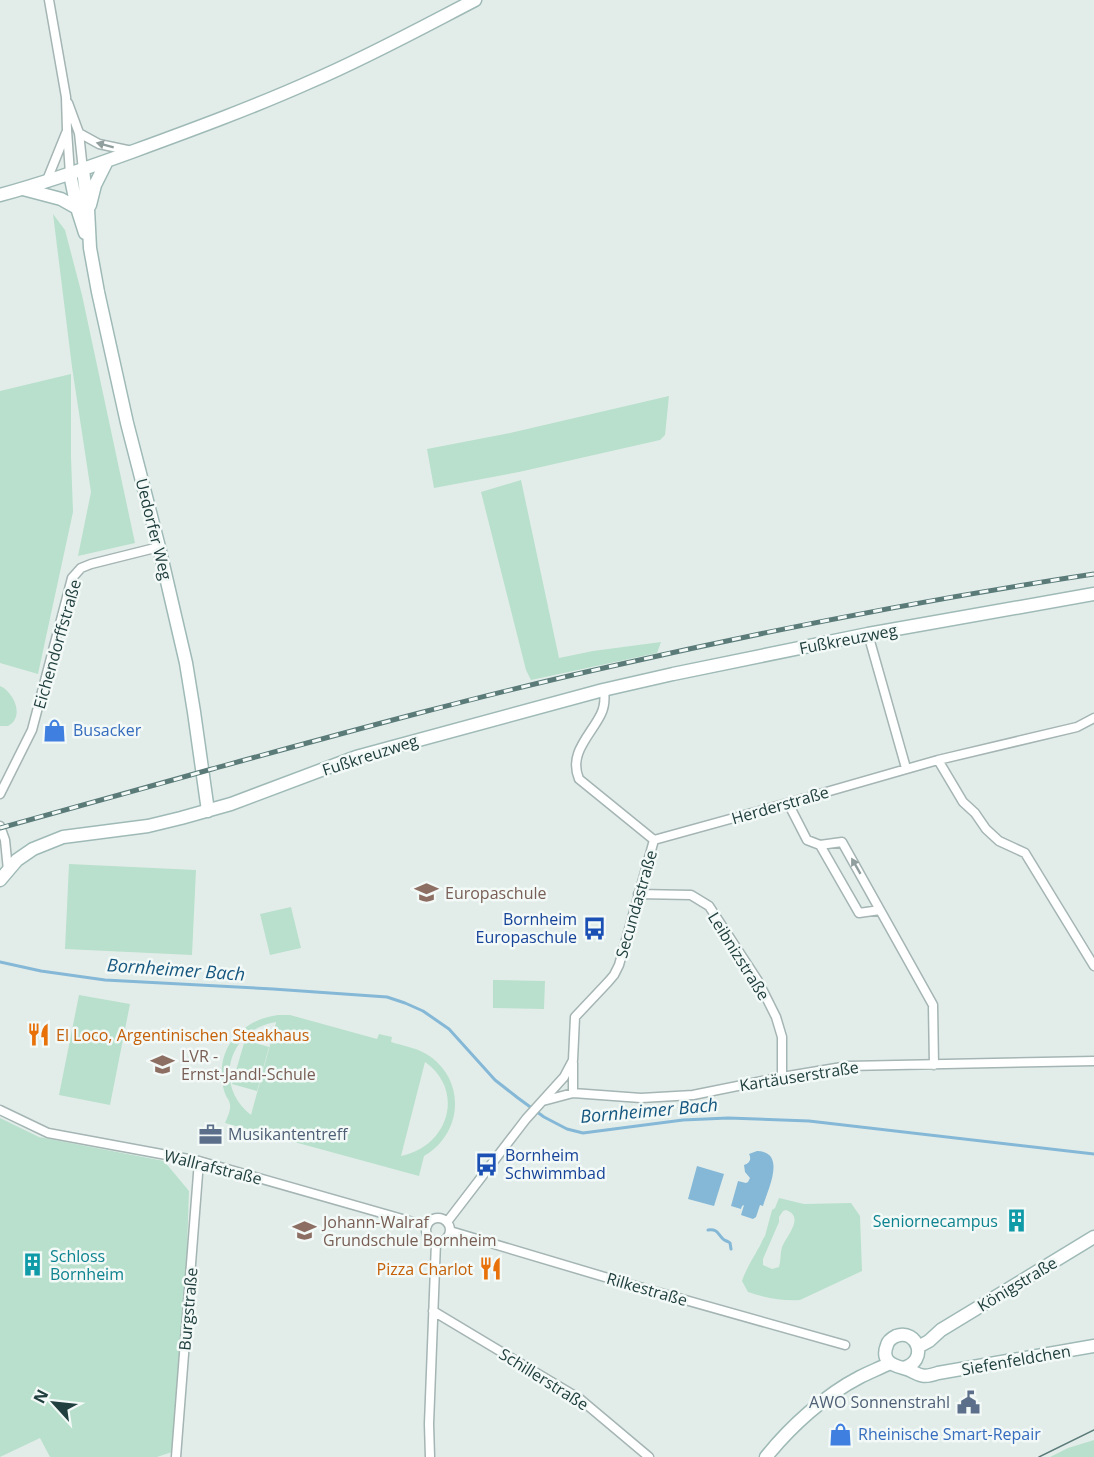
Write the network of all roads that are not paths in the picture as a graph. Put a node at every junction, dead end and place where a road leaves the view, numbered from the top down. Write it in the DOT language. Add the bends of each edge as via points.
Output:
graph roads {
  1 [pos="49,0"];
  2 [pos="475,0"];
  3 [pos="66,97"];
  4 [pos="67,130"];
  5 [pos="79,134"];
  6 [pos="132,151"];
  7 [pos="107,161"];
  8 [pos="76,172"];
  9 [pos="47,180"];
  10 [pos="23,189"];
  11 [pos="0,195"];
  12 [pos="83,208"];
  13 [pos="159,547"];
  14 [pos="1094,594"];
  15 [pos="868,634"];
  16 [pos="604,690"];
  17 [pos="1094,718"];
  18 [pos="938,760"];
  19 [pos="906,768"];
  20 [pos="0,794"];
  21 [pos="788,803"];
  22 [pos="208,811"];
  23 [pos="0,826"];
  24 [pos="654,840"];
  25 [pos="820,845"];
  26 [pos="4,875"];
  27 [pos="638,894"];
  28 [pos="880,910"];
  29 [pos="1094,966"];
  30 [pos="573,1060"];
  31 [pos="1094,1061"];
  32 [pos="934,1065"];
  33 [pos="782,1077"];
  34 [pos="573,1093"];
  35 [pos="542,1102"];
  36 [pos="0,1110"];
  37 [pos="199,1161"];
  38 [pos="427,1226"];
  39 [pos="449,1226"];
  40 [pos="1094,1237"];
  41 [pos="436,1242"];
  42 [pos="434,1311"];
  43 [pos="915,1343"];
  44 [pos="845,1345"];
  45 [pos="1094,1346"];
  46 [pos="888,1360"];
  47 [pos="916,1360"];
  48 [pos="903,1368"];
  49 [pos="938,1373"];
  50 [pos="176,1457"];
  51 [pos="430,1457"];
  52 [pos="649,1457"];
  53 [pos="766,1457"];
  1 -- 3 [label="street, Uedorfer Weg"];
  2 -- 6 [label="street" via="314,80"];
  3 -- 4 [label="street, Uedorfer Weg"];
  3 -- 5 [label="street, Uedorfer Weg"];
  4 -- 8 [label="street, Uedorfer Weg"];
  4 -- 9 [label="street"];
  6 -- 5 [label="street, one-way" via="99,144"];
  5 -- 8 [label="street, Uedorfer Weg"];
  6 -- 7 [label="street"];
  7 -- 8 [label="street"];
  7 -- 12 [label="street"];
  8 -- 9 [label="street"];
  8 -- 12 [label="street, Uedorfer Weg"];
  9 -- 10 [label="street"];
  10 -- 11 [label="street"];
  10 -- 12 [label="street"];
  12 -- 13 [label="street, Uedorfer Weg" via="113,361"];
  13 -- 20 [label="street, Eichendorffstraße" via="91,564 72,578 32,730"];
  13 -- 22 [label="street, Uedorfer Weg" via="186,663"];
  14 -- 15 [label="street, Fußkreuzweg"];
  15 -- 16 [label="street, Fußkreuzweg"];
  15 -- 19 [label="street"];
  16 -- 22 [label="street, Fußkreuzweg" via="356,757"];
  16 -- 24 [label="street" via="602,713 580,748 577,773 579,779"];
  17 -- 18 [label="street, Herderstraße" via="1077,727"];
  18 -- 19 [label="street, Herderstraße"];
  18 -- 29 [label="street" via="963,802 986,829 999,841 1025,853"];
  19 -- 21 [label="street, Herderstraße"];
  21 -- 24 [label="street, Herderstraße"];
  21 -- 25 [label="street" via="807,840"];
  22 -- 26 [label="street" via="148,826 63,837 33,849"];
  23 -- 26 [label="street"];
  24 -- 27 [label="street, Secundastraße"];
  25 -- 28 [label="street" via="859,913"];
  28 -- 25 [label="street, one-way" via="842,842"];
  27 -- 30 [label="street, Secundastraße" via="614,975 575,1017"];
  27 -- 33 [label="street, Leibnizstraße" via="691,895 709,906 758,981 776,1017 782,1037"];
  28 -- 32 [label="street" via="933,1005"];
  30 -- 34 [label="street, Secundastraße"];
  30 -- 35 [label="street, Secundastraße"];
  31 -- 32 [label="street, Kartäuserstraße"];
  32 -- 33 [label="street, Kartäuserstraße" via="848,1066"];
  33 -- 34 [label="street, Kartäuserstraße" via="693,1095 640,1098"];
  34 -- 35 [label="street, Kartäuserstraße"];
  35 -- 39 [label="street, Secundastraße"];
  36 -- 37 [label="street, Wallrafstraße" via="48,1133"];
  37 -- 38 [label="street, Wallrafstraße"];
  37 -- 50 [label="street, Burgstraße"];
  38 -- 39 [label="street" via="436,1218 444,1219"];
  38 -- 41 [label="street" via="428,1236"];
  39 -- 41 [label="street, Secundastraße" via="447,1238"];
  39 -- 44 [label="street, Rilkestraße" via="627,1284"];
  40 -- 43 [label="street, Königstraße" via="929,1341"];
  41 -- 42 [label="street"];
  42 -- 51 [label="street"];
  42 -- 52 [label="street, Schillerstraße" via="580,1399"];
  43 -- 46 [label="street, Königstraße" via="902,1335 893,1338 886,1348"];
  43 -- 47 [label="street"];
  45 -- 49 [label="street, Siefenfeldchen"];
  46 -- 48 [label="street"];
  46 -- 53 [label="street, Königstraße" via="874,1362 801,1419"];
  47 -- 48 [label="street"];
  47 -- 49 [label="street, Siefenfeldchen"];
  48 -- 49 [label="street, Siefenfeldchen" via="922,1376"];
}
